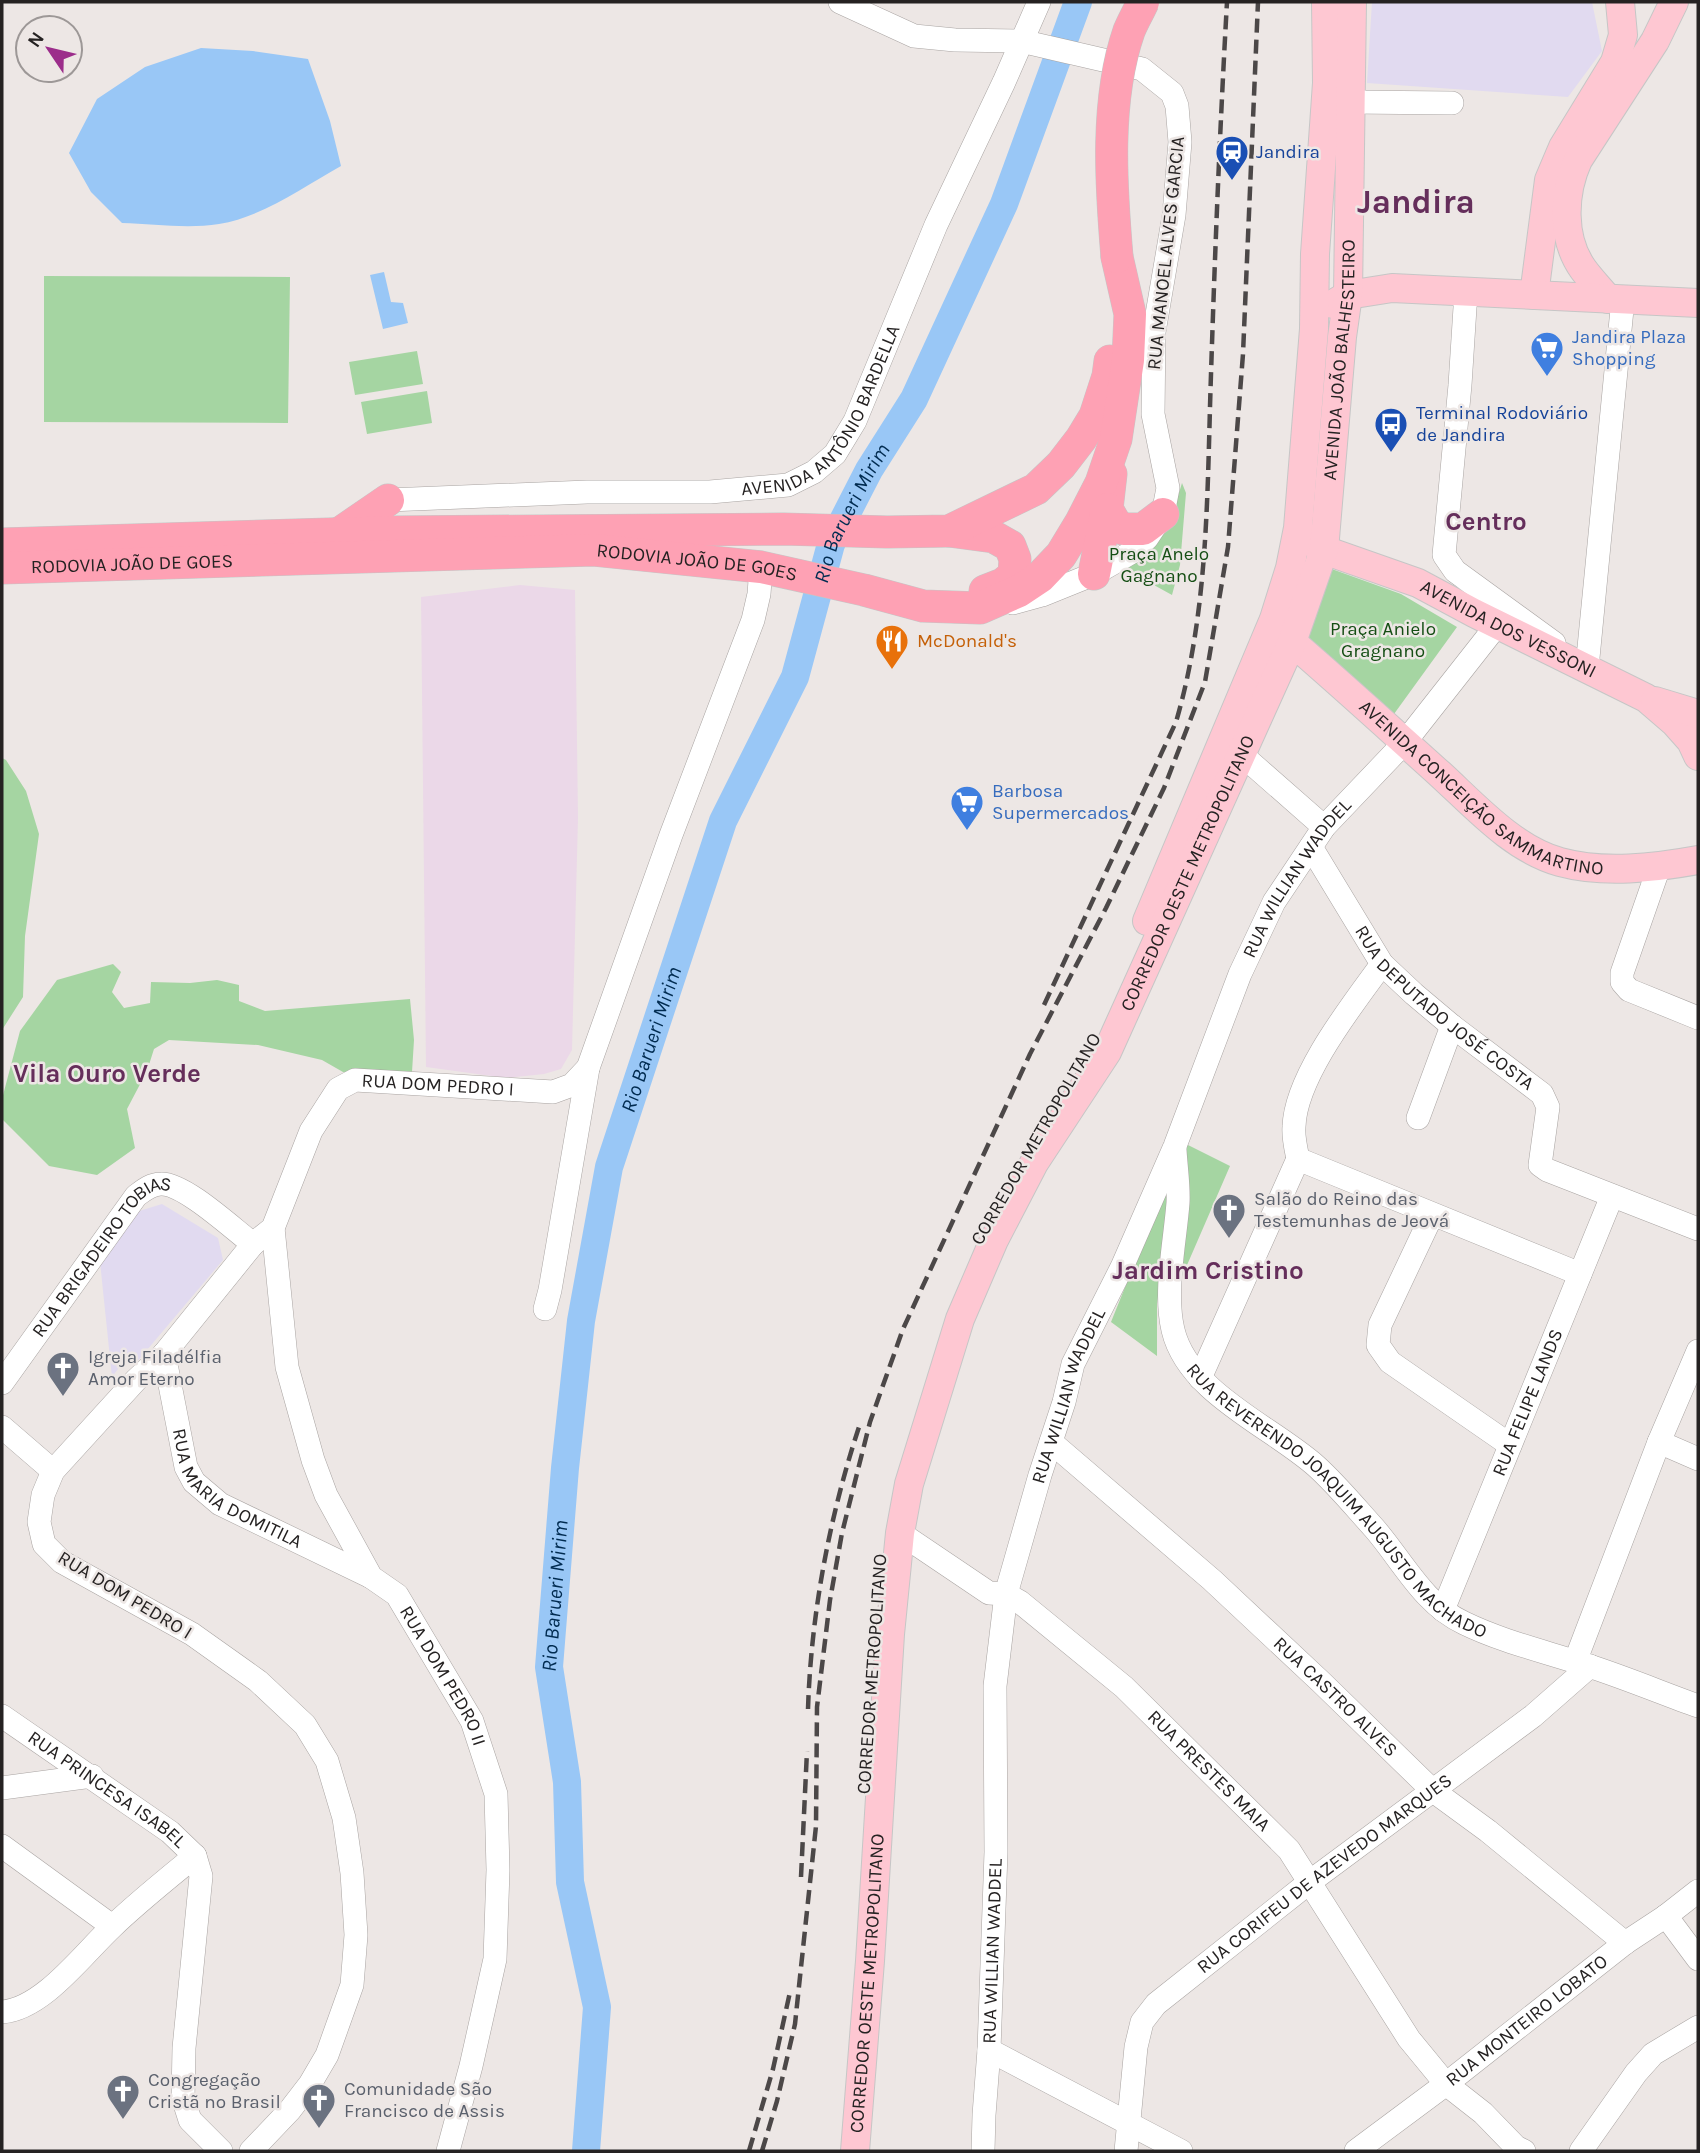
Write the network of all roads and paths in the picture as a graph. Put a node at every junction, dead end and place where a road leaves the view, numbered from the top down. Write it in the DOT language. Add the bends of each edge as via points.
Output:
graph roads {
  1 [pos="840,2"];
  2 [pos="1039,2"];
  3 [pos="1143,2"];
  4 [pos="1326,2"];
  5 [pos="1352,2"];
  6 [pos="1620,2"];
  7 [pos="1674,2"];
  8 [pos="1028,42"];
  9 [pos="1351,102"];
  10 [pos="1452,103"];
  11 [pos="1350,258"];
  12 [pos="1119,270"];
  13 [pos="1392,288"];
  14 [pos="1466,292"];
  15 [pos="1348,295"];
  16 [pos="1534,295"];
  17 [pos="1616,299"];
  18 [pos="1698,303"];
  19 [pos="1314,329"];
  20 [pos="1116,439"];
  21 [pos="397,499"];
  22 [pos="1107,509"];
  23 [pos="1163,514"];
  24 [pos="1298,528"];
  25 [pos="793,530"];
  26 [pos="396,531"];
  27 [pos="949,531"];
  28 [pos="337,535"];
  29 [pos="2,544"];
  30 [pos="1324,550"];
  31 [pos="2,568"];
  32 [pos="775,570"];
  33 [pos="1094,574"];
  34 [pos="948,607"];
  35 [pos="979,608"];
  36 [pos="1497,625"];
  37 [pos="1292,642"];
  38 [pos="1587,668"];
  39 [pos="1646,698"];
  40 [pos="1698,714"];
  41 [pos="1405,743"];
  42 [pos="1698,756"];
  43 [pos="1250,762"];
  44 [pos="1324,827"];
  45 [pos="1311,847"];
  46 [pos="1698,860"];
  47 [pos="1659,867"];
  48 [pos="1382,964"];
  49 [pos="1698,1018"];
  50 [pos="1452,1027"];
  51 [pos="588,1068"];
  52 [pos="1418,1118"];
  53 [pos="1175,1146"];
  54 [pos="1298,1159"];
  55 [pos="1612,1196"];
  56 [pos="1432,1215"];
  57 [pos="273,1228"];
  58 [pos="1698,1229"];
  59 [pos="253,1244"];
  60 [pos="1580,1274"];
  61 [pos="545,1309"];
  62 [pos="1698,1351"];
  63 [pos="164,1354"];
  64 [pos="1200,1378"];
  65 [pos="2,1383"];
  66 [pos="910,1420"];
  67 [pos="2,1427"];
  68 [pos="1659,1442"];
  69 [pos="1051,1443"];
  70 [pos="1510,1444"];
  71 [pos="1698,1459"];
  72 [pos="53,1471"];
  73 [pos="900,1533"];
  74 [pos="371,1577"];
  75 [pos="1006,1594"];
  76 [pos="1443,1610"];
  77 [pos="1582,1664"];
  78 [pos="1698,1706"];
  79 [pos="2,1716"];
  80 [pos="92,1776"];
  81 [pos="2,1788"];
  82 [pos="1432,1790"];
  83 [pos="2,1846"];
  84 [pos="195,1856"];
  85 [pos="1311,1881"];
  86 [pos="1698,1891"];
  87 [pos="1666,1916"];
  88 [pos="112,1926"];
  89 [pos="1625,1943"];
  90 [pos="1698,1959"];
  91 [pos="2,2011"];
  92 [pos="1698,2027"];
  93 [pos="989,2050"];
  94 [pos="1446,2084"];
  95 [pos="1127,2123"];
  96 [pos="221,2151"];
  97 [pos="251,2151"];
  98 [pos="448,2151"];
  99 [pos="836,2151"];
  100 [pos="855,2151"];
  101 [pos="983,2151"];
  102 [pos="1126,2151"];
  103 [pos="1181,2151"];
  104 [pos="1356,2151"];
  105 [pos="1524,2151"];
  106 [pos="1581,2151"];
  1 -- 8 [label="street, RUA MANOEL ALVES GARCIA" via="914,36"];
  2 -- 8 [label="street, AVENIDA ANTÔNIO BARDELLA"];
  3 -- 12 [label="highway, bridge" via="1129,32 1117,86 1112,156"];
  4 -- 19 [label="main road, AVENIDA JOÃO BALHESTEIRO" via="1327,83"];
  5 -- 9 [label="main road, AVENIDA JOÃO BALHESTEIRO"];
  6 -- 16 [label="main road" via="1623,36 1615,62 1563,147 1549,180"];
  7 -- 17 [label="main road" via="1655,41 1571,176 1566,213 1574,251 1582,268"];
  8 -- 21 [label="street, AVENIDA ANTÔNIO BARDELLA" via="936,225 855,421 835,454 814,472 789,485 710,492"];
  8 -- 23 [label="street, RUA MANOEL ALVES GARCIA" via="1142,69 1172,93 1177,106 1180,142 1174,215 1154,332 1153,414 1168,488"];
  9 -- 10 [label="street"];
  9 -- 11 [label="main road, AVENIDA JOÃO BALHESTEIRO"];
  11 -- 13 [label="main road"];
  11 -- 15 [label="main road, AVENIDA JOÃO BALHESTEIRO"];
  12 -- 20 [label="highway, RODOVIA JOÃO DE GOES" via="1130,314"];
  12 -- 27 [label="highway" via="1108,376 1095,416 1081,439 1036,489"];
  13 -- 14 [label="main road"];
  13 -- 15 [label="main road"];
  14 -- 16 [label="main road"];
  14 -- 38 [label="street" via="1444,555 1455,571"];
  15 -- 19 [label="main road" via="1323,313"];
  15 -- 30 [label="main road, AVENIDA JOÃO BALHESTEIRO"];
  16 -- 17 [label="main road"];
  17 -- 18 [label="main road"];
  17 -- 38 [label="street"];
  19 -- 24 [label="main road, AVENIDA JOÃO BALHESTEIRO"];
  20 -- 22 [label="highway"];
  20 -- 35 [label="highway, RODOVIA JOÃO DE GOES" via="1101,483 1061,555 1019,591"];
  21 -- 26 [label="highway"];
  21 -- 28 [label="highway"];
  22 -- 23 [label="highway" via="1123,529 1143,529"];
  22 -- 33 [label="highway"];
  23 -- 33 [label="street" via="1132,552"];
  24 -- 30 [label="main road, AVENIDA DOS VESSONI"];
  24 -- 66 [label="main road, CORREDOR METROPOLITANO" via="1274,619 1122,982 1085,1056 988,1215 941,1324"];
  25 -- 26 [label="highway, RODOVIA JOÃO DE GOES"];
  25 -- 27 [label="highway, RODOVIA JOÃO DE GOES"];
  25 -- 32 [label="highway" via="771,539 762,551"];
  26 -- 28 [label="highway, RODOVIA JOÃO DE GOES"];
  27 -- 34 [label="highway" via="994,537 1010,546 1015,559 1014,575 1003,584"];
  28 -- 29 [label="highway, RODOVIA JOÃO DE GOES"];
  30 -- 36 [label="main road, AVENIDA DOS VESSONI" via="1418,583"];
  30 -- 37 [label="main road, AVENIDA JOÃO BALHESTEIRO"];
  31 -- 32 [label="highway, RODOVIA JOÃO DE GOES" via="594,551"];
  32 -- 34 [label="highway, RODOVIA JOÃO DE GOES" via="923,606"];
  32 -- 51 [label="street" via="760,594"];
  33 -- 35 [label="street" via="1042,595"];
  34 -- 35 [label="highway, RODOVIA JOÃO DE GOES"];
  36 -- 38 [label="main road, AVENIDA DOS VESSONI"];
  36 -- 41 [label="street, RUA WILLIAN WADDEL"];
  37 -- 41 [label="main road, AVENIDA CONCEIÇÃO SAMMARTINO"];
  37 -- 73 [label="main road, CORREDOR OESTE METROPOLITANO" via="1107,1052 1034,1163 994,1240 960,1319 909,1484"];
  38 -- 39 [label="main road, AVENIDA DOS VESSONI"];
  39 -- 40 [label="main road"];
  39 -- 42 [label="main road, AVENIDA DOS VESSONI" via="1675,723"];
  41 -- 44 [label="street, RUA WILLIAN WADDEL"];
  41 -- 47 [label="main road, AVENIDA CONCEIÇÃO SAMMARTINO" via="1532,851 1581,867"];
  43 -- 44 [label="street"];
  44 -- 45 [label="street, RUA WILLIAN WADDEL"];
  45 -- 48 [label="street, RUA DEPUTADO JOSÉ COSTA"];
  45 -- 53 [label="street, RUA WILLIAN WADDEL" via="1254,942"];
  46 -- 47 [label="main road, AVENIDA CONCEIÇÃO SAMMARTINO"];
  47 -- 49 [label="street" via="1622,982 1629,990"];
  48 -- 50 [label="street, RUA DEPUTADO JOSÉ COSTA"];
  48 -- 54 [label="street" via="1347,1013 1300,1096 1294,1126"];
  50 -- 52 [label="street"];
  50 -- 55 [label="street, RUA DEPUTADO JOSÉ COSTA" via="1542,1094 1548,1107 1541,1164"];
  51 -- 57 [label="street, RUA DOM PEDRO I" via="572,1085 553,1092 355,1080 338,1089 311,1131"];
  51 -- 61 [label="street"];
  53 -- 64 [label="street, RUA REVERENDO JOAQUIM AUGUSTO MACHADO" via="1178,1199 1169,1302 1183,1356"];
  53 -- 69 [label="street, RUA WILLIAN WADDEL" via="1073,1364"];
  54 -- 56 [label="street"];
  54 -- 64 [label="street"];
  55 -- 58 [label="street"];
  55 -- 60 [label="street, RUA FELIPE LANDS"];
  56 -- 60 [label="street"];
  56 -- 70 [label="street" via="1380,1325 1378,1345 1390,1362"];
  57 -- 59 [label="street, RUA DOM PEDRO I"];
  57 -- 74 [label="street, RUA DOM PEDRO II" via="287,1367 313,1460 326,1495"];
  59 -- 63 [label="street, RUA DOM PEDRO I"];
  59 -- 65 [label="street, RUA BRIGADEIRO TOBIAS" via="183,1191 170,1185 146,1188"];
  60 -- 70 [label="street, RUA FELIPE LANDS"];
  62 -- 68 [label="street, RUA CORIFEU DE AZEVEDO MARQUES"];
  63 -- 72 [label="street, RUA DOM PEDRO I"];
  63 -- 74 [label="street, RUA MARIA DOMITILA" via="186,1467 194,1482 220,1504"];
  64 -- 76 [label="street, RUA REVERENDO JOAQUIM AUGUSTO MACHADO" via="1315,1465"];
  66 -- 73 [label="main road" via="911,1440 896,1504"];
  66 -- 99 [label="main road, CORREDOR METROPOLITANO" via="883,1537 872,1638 852,1979"];
  67 -- 72 [label="street"];
  68 -- 71 [label="street"];
  68 -- 77 [label="street, RUA CORIFEU DE AZEVEDO MARQUES"];
  69 -- 75 [label="street, RUA WILLIAN WADDEL"];
  69 -- 82 [label="street, RUA CASTRO ALVES" via="1222,1590"];
  70 -- 76 [label="street, RUA FELIPE LANDS"];
  72 -- 97 [label="street, RUA DOM PEDRO I" via="39,1522 44,1544 62,1562 192,1634 279,1698 305,1725 327,1761 344,1818 356,1935 352,1985 327,2054 310,2084"];
  73 -- 75 [label="street, RUA PRESTES MAIA" via="989,1593"];
  73 -- 100 [label="main road, CORREDOR OESTE METROPOLITANO"];
  74 -- 98 [label="street, RUA DOM PEDRO II" via="397,1595 472,1721 496,1794 495,1959"];
  75 -- 85 [label="street, RUA PRESTES MAIA" via="1124,1687 1293,1854"];
  75 -- 93 [label="street, RUA WILLIAN WADDEL" via="995,1686 996,1852"];
  76 -- 77 [label="street, RUA REVERENDO JOAQUIM AUGUSTO MACHADO" via="1462,1622"];
  77 -- 78 [label="street, RUA REVERENDO JOAQUIM AUGUSTO MACHADO"];
  77 -- 82 [label="street, RUA CORIFEU DE AZEVEDO MARQUES" via="1533,1716"];
  79 -- 80 [label="street, RUA PRINCESA ISABEL"];
  80 -- 81 [label="street"];
  80 -- 84 [label="street, RUA PRINCESA ISABEL" via="170,1832"];
  82 -- 85 [label="street, RUA CORIFEU DE AZEVEDO MARQUES"];
  82 -- 89 [label="street, RUA CASTRO ALVES"];
  83 -- 88 [label="street"];
  84 -- 88 [label="street"];
  84 -- 96 [label="street, RUA PRINCESA ISABEL" via="201,1876 183,2098 190,2120"];
  85 -- 94 [label="street, RUA PRESTES MAIA" via="1409,2039"];
  85 -- 95 [label="street, RUA CORIFEU DE AZEVEDO MARQUES" via="1156,2004 1142,2022"];
  86 -- 87 [label="street, RUA MONTEIRO LOBATO"];
  87 -- 89 [label="street, RUA MONTEIRO LOBATO"];
  87 -- 90 [label="street"];
  88 -- 91 [label="street" via="31,2002 14,2011"];
  89 -- 94 [label="street, RUA MONTEIRO LOBATO"];
  92 -- 106 [label="street" via="1653,2054"];
  93 -- 95 [label="street"];
  93 -- 101 [label="street, RUA WILLIAN WADDEL"];
  94 -- 104 [label="street, RUA MONTEIRO LOBATO"];
  94 -- 105 [label="street, RUA PRESTES MAIA"];
  95 -- 102 [label="street, RUA CORIFEU DE AZEVEDO MARQUES"];
  95 -- 103 [label="street"];
}
